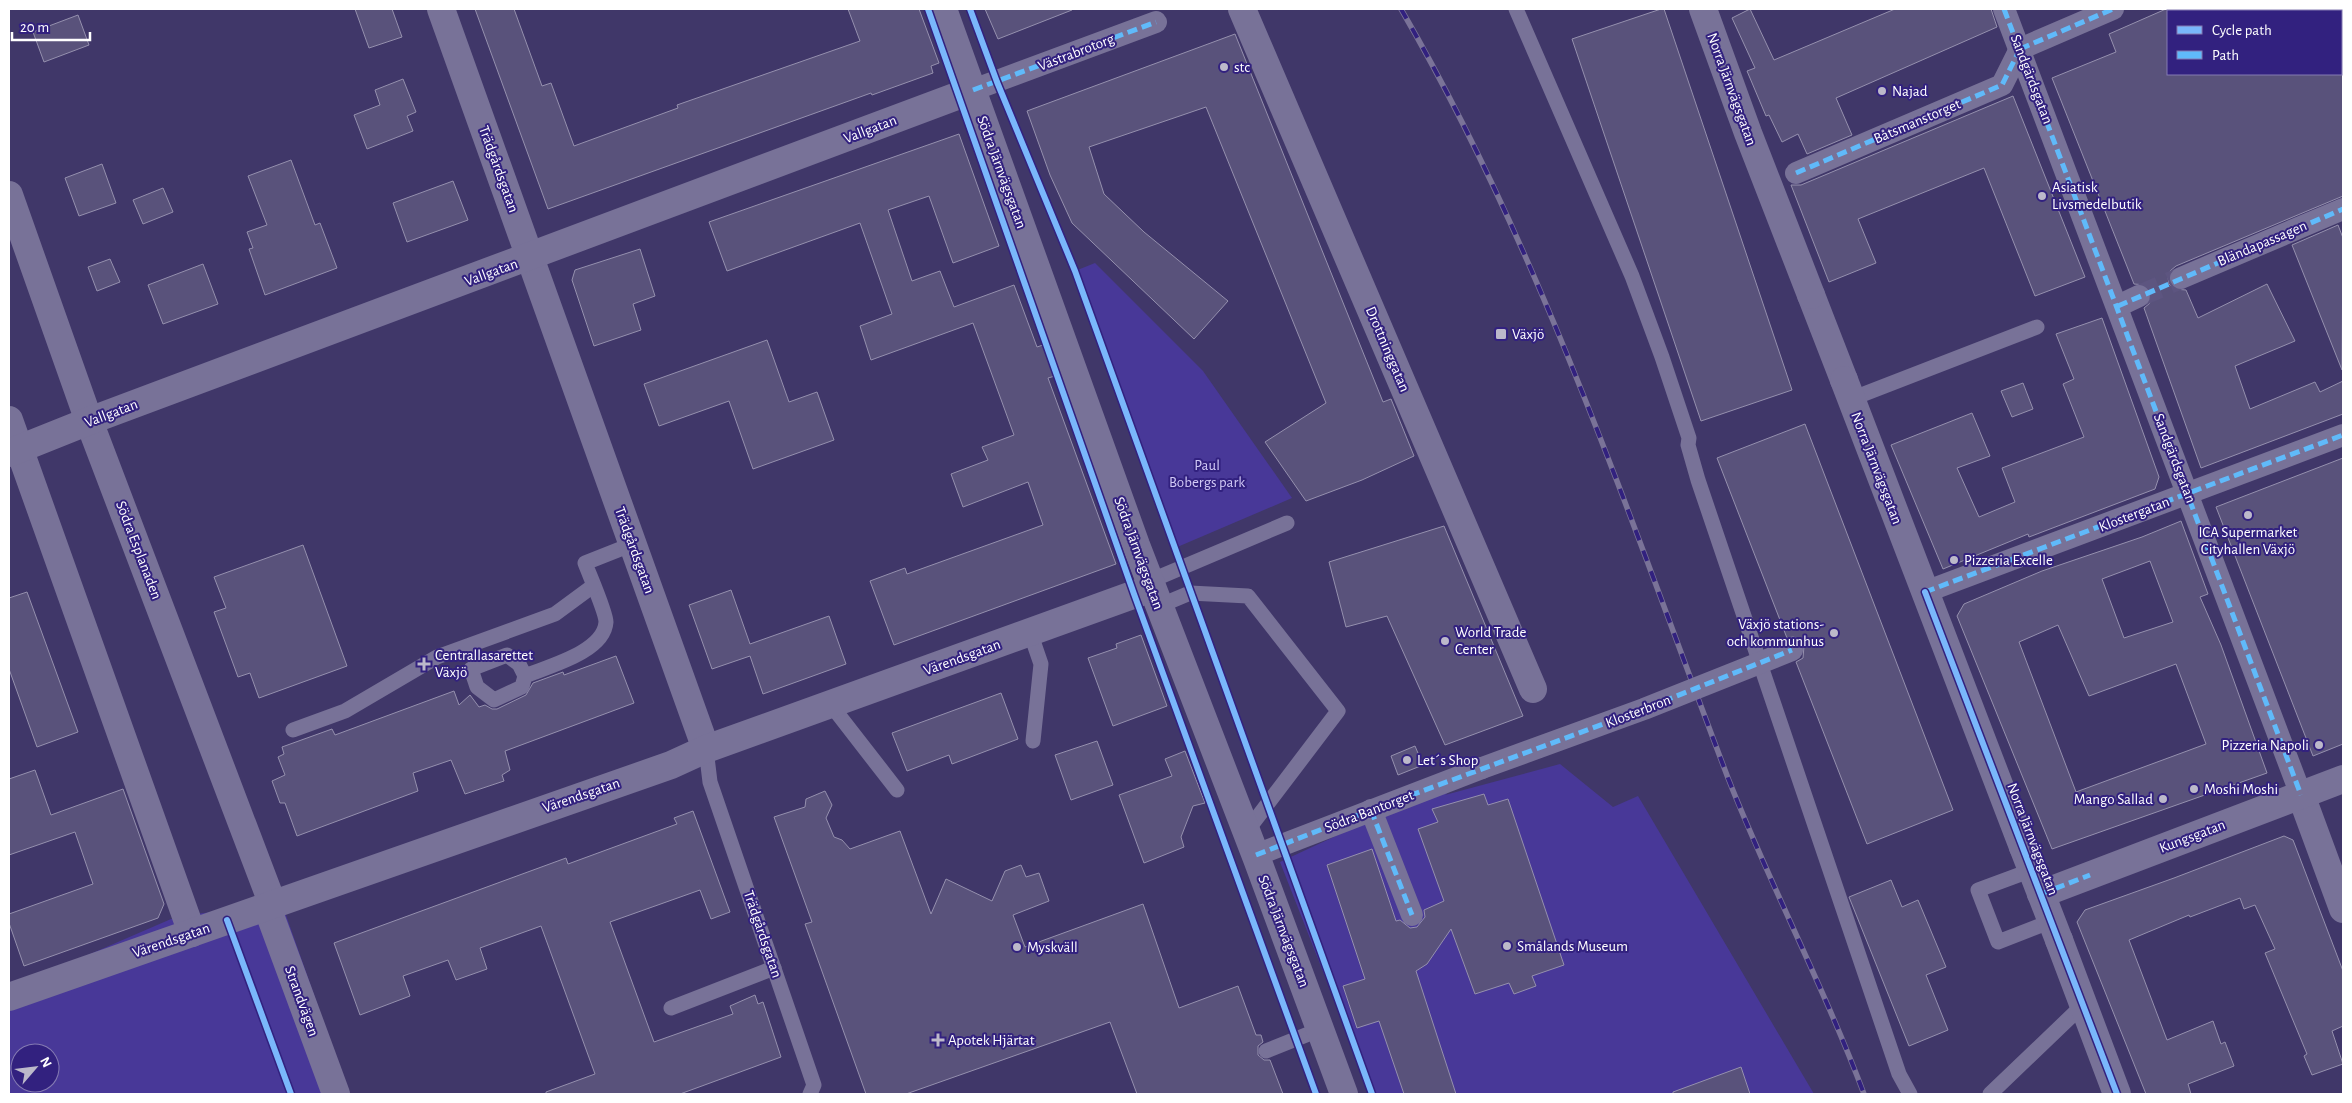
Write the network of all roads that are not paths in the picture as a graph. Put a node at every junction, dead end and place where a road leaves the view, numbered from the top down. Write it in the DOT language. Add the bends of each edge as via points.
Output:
graph roads {
  1 [pos="441,9"];
  2 [pos="943,9"];
  3 [pos="1242,9"];
  4 [pos="1516,9"];
  5 [pos="1703,9"];
  6 [pos="2004,9"];
  7 [pos="2113,9"];
  8 [pos="1156,22"];
  9 [pos="2020,49"];
  10 [pos="985,86"];
  11 [pos="1796,173"];
  12 [pos="9,195"];
  13 [pos="2343,209"];
  14 [pos="530,257"];
  15 [pos="2181,278"];
  16 [pos="2139,296"];
  17 [pos="2118,306"];
  18 [pos="2037,327"];
  19 [pos="1848,390"];
  20 [pos="9,420"];
  21 [pos="89,421"];
  22 [pos="2343,436"];
  23 [pos="14,451"];
  24 [pos="2188,493"];
  25 [pos="1287,523"];
  26 [pos="633,544"];
  27 [pos="593,586"];
  28 [pos="1153,591"];
  29 [pos="1925,592"];
  30 [pos="1030,632"];
  31 [pos="1792,650"];
  32 [pos="525,676"];
  33 [pos="1534,689"];
  34 [pos="832,705"];
  35 [pos="293,730"];
  36 [pos="1032,741"];
  37 [pos="706,749"];
  38 [pos="1482,768"];
  39 [pos="2343,779"];
  40 [pos="897,790"];
  41 [pos="2301,795"];
  42 [pos="1370,810"];
  43 [pos="1251,843"];
  44 [pos="2032,870"];
  45 [pos="270,906"];
  46 [pos="2343,909"];
  47 [pos="1412,915"];
  48 [pos="2055,931"];
  49 [pos="192,933"];
  50 [pos="774,968"];
  51 [pos="9,997"];
  52 [pos="2084,1004"];
  53 [pos="671,1008"];
  54 [pos="1321,1029"];
  55 [pos="1266,1051"];
  56 [pos="336,1094"];
  57 [pos="810,1094"];
  58 [pos="1344,1094"];
  59 [pos="1910,1094"];
  60 [pos="1990,1094"];
  61 [pos="2117,1094"];
  1 -- 14 [label="street, Trädgårdsgatan"];
  2 -- 10 [label="street, Södra Järnvägsgatan"];
  3 -- 33 [label="street, Drottninggatan" via="1435,479"];
  4 -- 59 [label="lane" via="1632,276 1662,357 1689,438 1698,480 1899,1074"];
  5 -- 19 [label="street, Norra Järnvägsgatan"];
  6 -- 9 [label="street, Sandgärdsgatan"];
  7 -- 9 [label="street"];
  8 -- 10 [label="street, Västrabrotorg"];
  9 -- 11 [label="street, Båtsmanstorget" via="2002,85"];
  9 -- 17 [label="street, Sandgärdsgatan"];
  10 -- 14 [label="street, Vallgatan"];
  10 -- 28 [label="street, Södra Järnvägsgatan"];
  12 -- 21 [label="street, Södra Esplanaden"];
  13 -- 15 [label="street, Bländapassagen"];
  14 -- 21 [label="street, Vallgatan"];
  14 -- 26 [label="street, Trädgårdsgatan"];
  16 -- 17 [label="street"];
  17 -- 24 [label="street, Sandgärdsgatan"];
  18 -- 19 [label="lane"];
  19 -- 29 [label="street, Norra Järnvägsgatan"];
  20 -- 23 [label="street"];
  21 -- 23 [label="street, Vallgatan"];
  21 -- 45 [label="street, Södra Esplanaden"];
  22 -- 24 [label="street, Klostergatan"];
  23 -- 49 [label="street"];
  24 -- 29 [label="street, Klostergatan"];
  24 -- 41 [label="street, Sandgärdsgatan"];
  25 -- 28 [label="lane"];
  26 -- 27 [label="lane" via="585,563"];
  26 -- 37 [label="street, Trädgårdsgatan"];
  27 -- 32 [label="lane" via="606,621 601,637 590,648"];
  27 -- 35 [label="lane" via="555,614 437,657 345,710"];
  28 -- 30 [label="street, Värendsgatan"];
  28 -- 43 [label="street, Södra Järnvägsgatan"];
  28 -- 43 [label="lane" via="1248,596 1338,711"];
  29 -- 44 [label="street, Norra Järnvägsgatan"];
  30 -- 34 [label="street, Värendsgatan"];
  30 -- 36 [label="lane" via="1041,664"];
  31 -- 38 [label="street, Klosterbron, bridge"];
  34 -- 37 [label="street, Värendsgatan"];
  34 -- 40 [label="lane"];
  37 -- 45 [label="street, Värendsgatan" via="671,765"];
  37 -- 50 [label="lane, Trädgårdsgatan" via="710,782"];
  38 -- 42 [label="street, Södra Bantorget"];
  39 -- 41 [label="street, Kungsgatan"];
  41 -- 44 [label="street, Kungsgatan"];
  41 -- 46 [label="street, Sandgärdsgatan"];
  42 -- 43 [label="street, Södra Bantorget"];
  42 -- 47 [label="street"];
  43 -- 54 [label="street, Södra Järnvägsgatan"];
  44 -- 48 [label="street, Norra Järnvägsgatan"];
  44 -- 48 [label="lane" via="1978,890 1998,942"];
  45 -- 49 [label="street, Värendsgatan"];
  45 -- 56 [label="street, Strandvägen"];
  48 -- 52 [label="street, Norra Järnvägsgatan"];
  49 -- 51 [label="street, Värendsgatan"];
  50 -- 53 [label="lane"];
  50 -- 57 [label="lane, Trädgårdsgatan" via="814,1085"];
  52 -- 60 [label="lane"];
  52 -- 61 [label="street, Norra Järnvägsgatan"];
  54 -- 55 [label="lane"];
  54 -- 58 [label="street, Södra Järnvägsgatan"];
}
